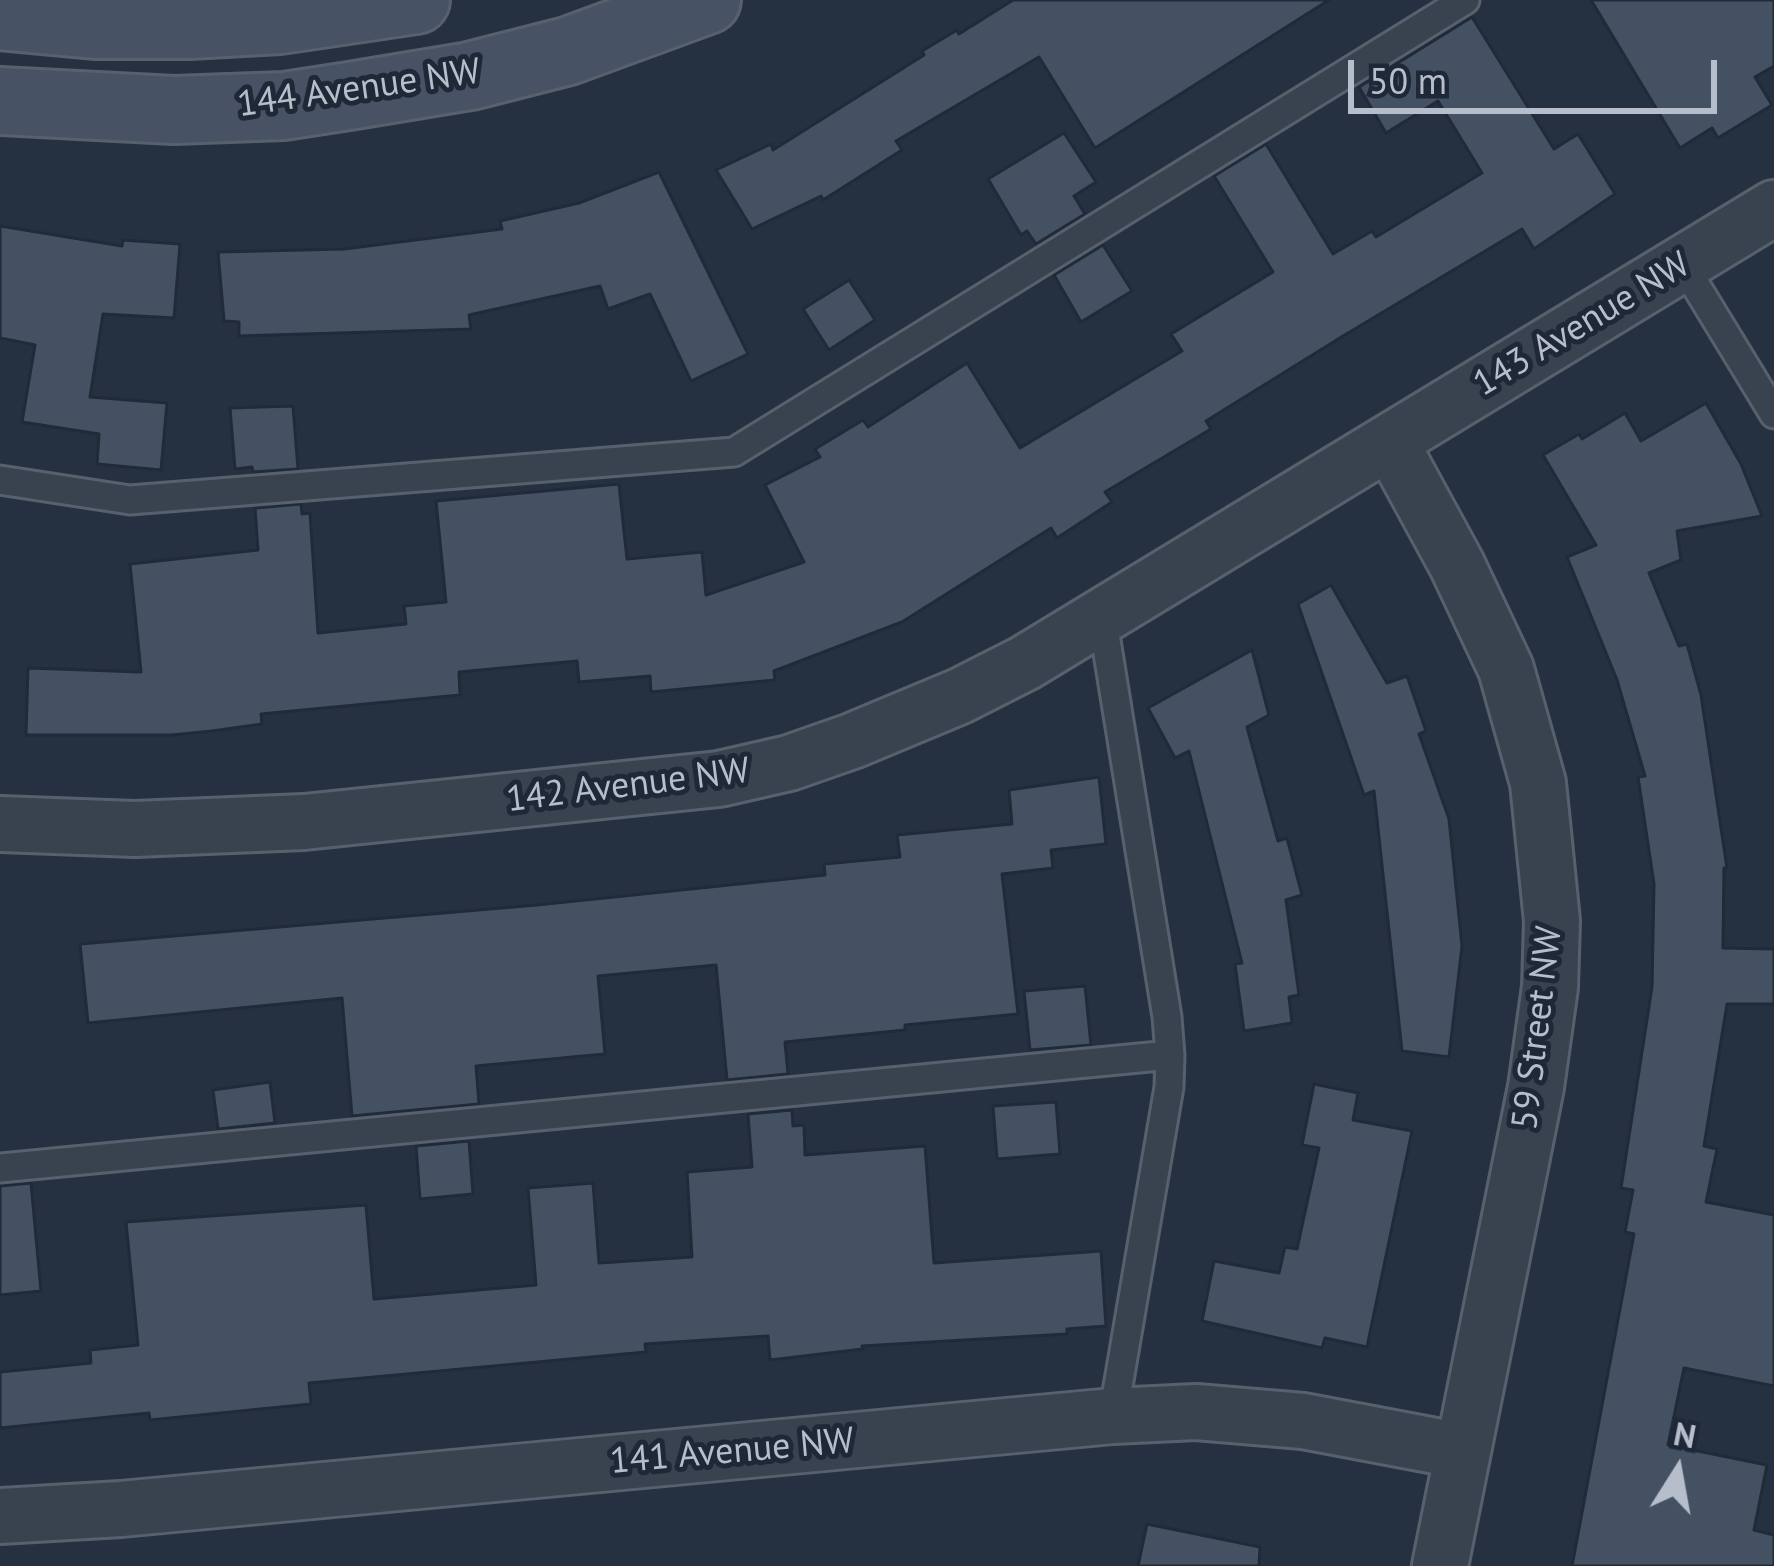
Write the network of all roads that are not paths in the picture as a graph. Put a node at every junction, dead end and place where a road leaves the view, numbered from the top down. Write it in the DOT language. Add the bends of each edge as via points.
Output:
graph roads {
  1 [pos="416,0"];
  2 [pos="707,0"];
  3 [pos="1465,0"];
  4 [pos="0,16"];
  5 [pos="0,101"];
  6 [pos="1774,208"];
  7 [pos="1682,263"];
  8 [pos="1774,413"];
  9 [pos="1390,442"];
  10 [pos="0,480"];
  11 [pos="1102,616"];
  12 [pos="0,824"];
  13 [pos="1170,1055"];
  14 [pos="0,1168"];
  15 [pos="1113,1416"];
  16 [pos="1462,1450"];
  17 [pos="0,1516"];
  18 [pos="1440,1566"];
  1 -- 4 [label="street" via="189,25"];
  2 -- 5 [label="street, 144 Avenue NW" via="568,51 349,97 174,110"];
  3 -- 10 [label="lane" via="734,452 130,500"];
  6 -- 7 [label="street, 143 Avenue NW"];
  7 -- 8 [label="lane"];
  7 -- 9 [label="street, 143 Avenue NW"];
  9 -- 11 [label="street, 142 Avenue NW"];
  9 -- 16 [label="street, 59 Street NW" via="1506,669 1548,850 1550,987 1536,1087"];
  11 -- 12 [label="street, 142 Avenue NW" via="907,720 718,779 304,822"];
  11 -- 13 [label="lane"];
  13 -- 14 [label="lane"];
  13 -- 15 [label="lane"];
  15 -- 16 [label="street, 141 Avenue NW" via="1249,1415"];
  15 -- 17 [label="street, 141 Avenue NW"];
  16 -- 18 [label="street, 59 Street NW"];
}
